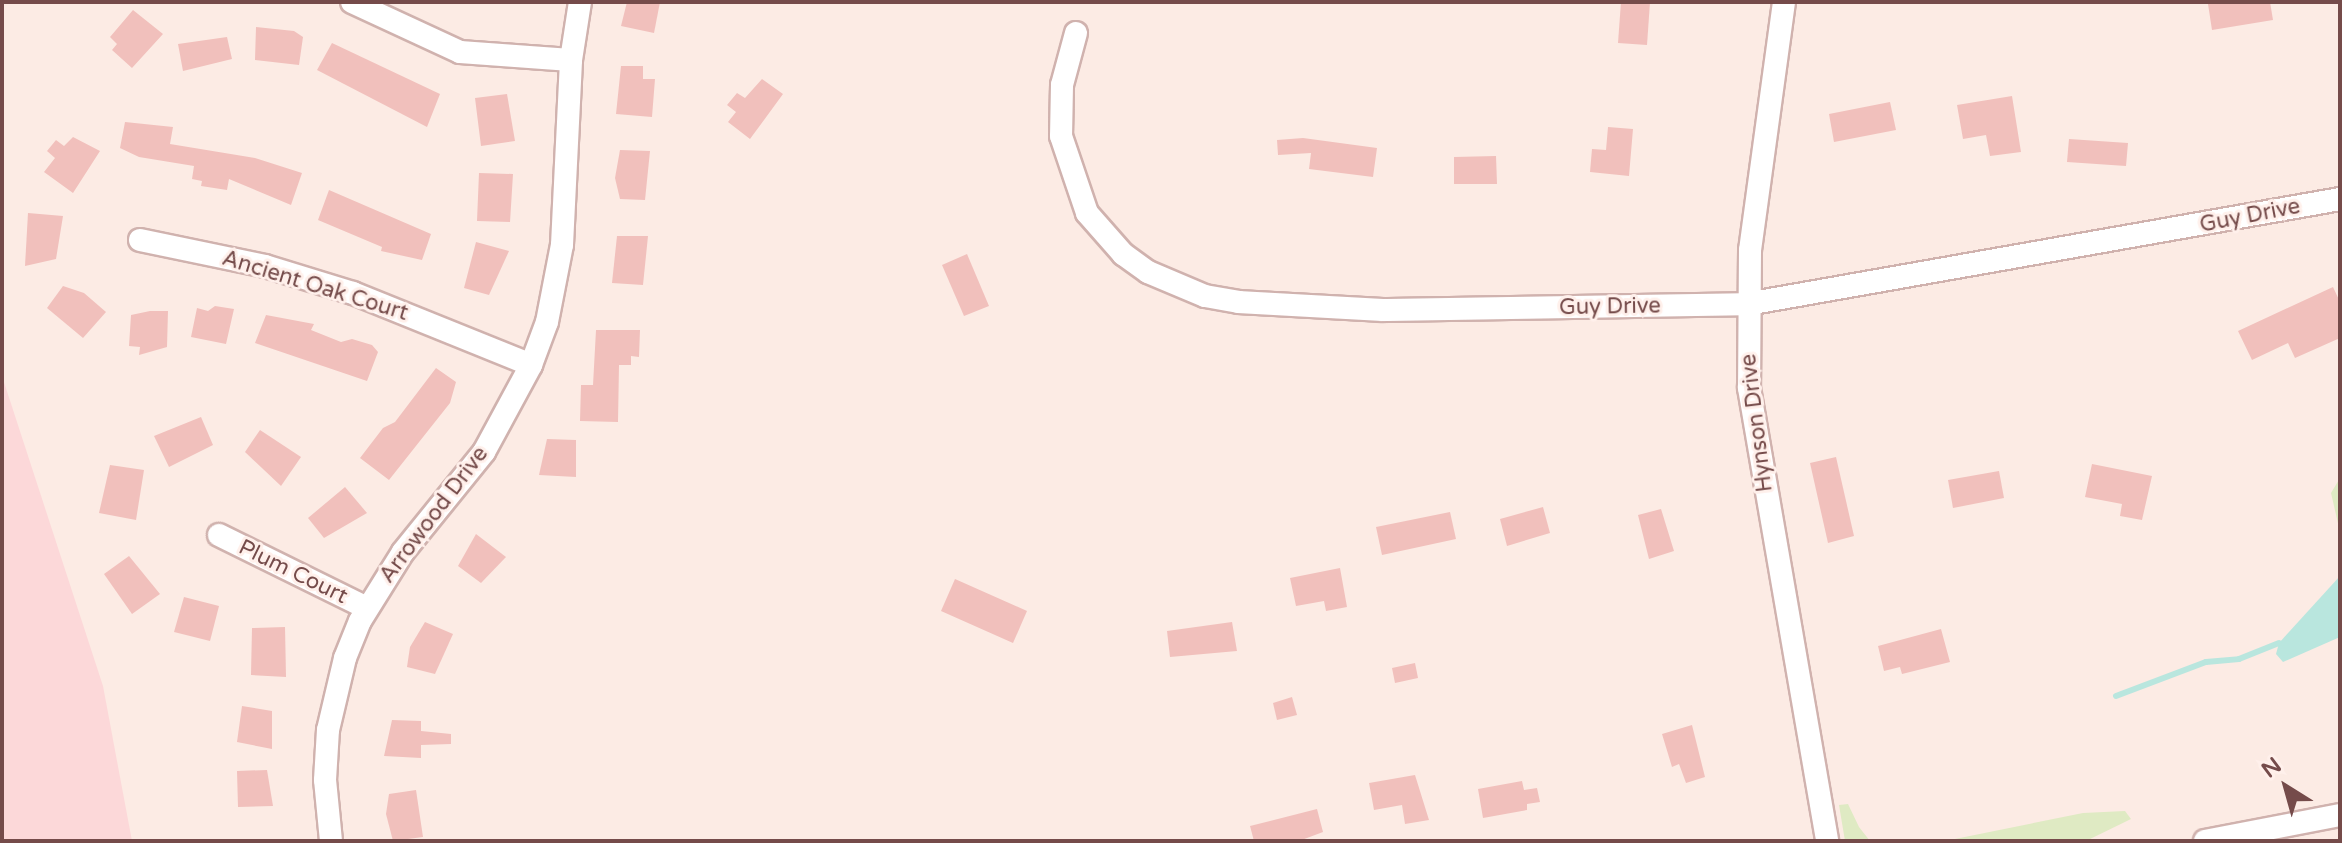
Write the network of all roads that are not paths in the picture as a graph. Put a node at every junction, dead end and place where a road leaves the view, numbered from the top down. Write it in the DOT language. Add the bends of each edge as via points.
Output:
graph roads {
  1 [pos="352,2"];
  2 [pos="580,2"];
  3 [pos="1784,2"];
  4 [pos="1076,33"];
  5 [pos="571,60"];
  6 [pos="2340,199"];
  7 [pos="140,240"];
  8 [pos="1747,304"];
  9 [pos="531,365"];
  10 [pos="219,535"];
  11 [pos="367,608"];
  12 [pos="2340,815"];
  13 [pos="331,841"];
  14 [pos="1827,841"];
  15 [pos="2205,841"];
  1 -- 5 [label="street" via="460,52"];
  2 -- 5 [label="street, Arrowood Drive"];
  3 -- 8 [label="street, Hynson Drive" via="1754,213"];
  4 -- 8 [label="street, Guy Drive" via="1061,111 1065,157 1077,192 1101,232 1123,254 1176,286 1238,302 1323,309"];
  5 -- 9 [label="street, Arrowood Drive" via="562,245 555,294"];
  6 -- 8 [label="street, Guy Drive"];
  7 -- 9 [label="street, Ancient Oak Court" via="265,266 353,293"];
  8 -- 14 [label="street, Hynson Drive" via="1757,451"];
  9 -- 11 [label="street, Arrowood Drive" via="484,452 403,552"];
  10 -- 11 [label="street, Plum Court"];
  11 -- 13 [label="street, Arrowood Drive" via="345,658 328,730 325,780"];
  12 -- 15 [label="street"];
}
